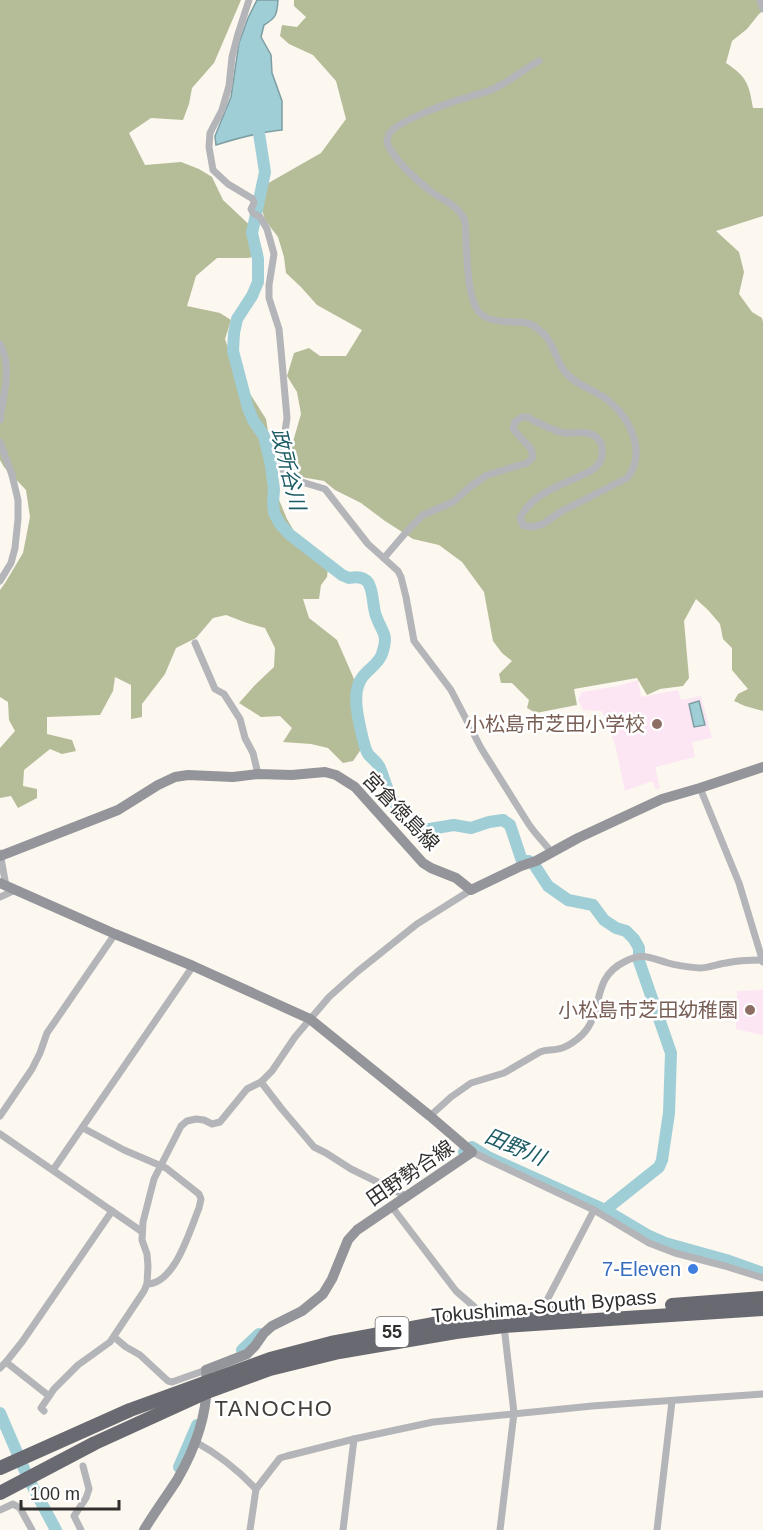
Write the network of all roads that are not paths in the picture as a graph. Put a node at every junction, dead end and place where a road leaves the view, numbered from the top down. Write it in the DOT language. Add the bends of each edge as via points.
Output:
graph roads {
  1 [pos="249,0"];
  2 [pos="760,0"];
  3 [pos="763,9"];
  4 [pos="539,61"];
  5 [pos="0,344"];
  6 [pos="0,420"];
  7 [pos="0,442"];
  8 [pos="384,558"];
  9 [pos="0,581"];
  10 [pos="195,643"];
  11 [pos="763,767"];
  12 [pos="258,774"];
  13 [pos="700,788"];
  14 [pos="551,852"];
  15 [pos="0,855"];
  16 [pos="7,886"];
  17 [pos="471,890"];
  18 [pos="0,897"];
  19 [pos="115,934"];
  20 [pos="763,961"];
  21 [pos="193,966"];
  22 [pos="310,1019"];
  23 [pos="261,1082"];
  24 [pos="0,1116"];
  25 [pos="430,1116"];
  26 [pos="83,1128"];
  27 [pos="0,1134"];
  28 [pos="472,1152"];
  29 [pos="160,1166"];
  30 [pos="53,1170"];
  31 [pos="405,1197"];
  32 [pos="392,1207"];
  33 [pos="594,1210"];
  34 [pos="112,1211"];
  35 [pos="141,1231"];
  36 [pos="763,1278"];
  37 [pos="147,1284"];
  38 [pos="763,1298"];
  39 [pos="763,1309"];
  40 [pos="543,1313"];
  41 [pos="480,1320"];
  42 [pos="504,1326"];
  43 [pos="114,1337"];
  44 [pos="3,1365"];
  45 [pos="207,1381"];
  46 [pos="763,1394"];
  47 [pos="49,1396"];
  48 [pos="672,1401"];
  49 [pos="44,1411"];
  50 [pos="514,1413"];
  51 [pos="354,1438"];
  52 [pos="194,1442"];
  53 [pos="4,1466"];
  54 [pos="83,1466"];
  55 [pos="256,1489"];
  56 [pos="0,1493"];
  57 [pos="0,1510"];
  58 [pos="32,1530"];
  59 [pos="81,1530"];
  60 [pos="144,1530"];
  61 [pos="250,1530"];
  62 [pos="343,1530"];
  63 [pos="500,1530"];
  64 [pos="657,1530"];
  1 -- 8 [label="street" via="234,50 229,86 210,133 209,147 213,170 252,199 250,209 260,217 271,240 274,254 270,298 279,329 287,418 281,458 284,474 325,489 368,544"];
  2 -- 3 [label="street"];
  4 -- 8 [label="street" via="489,91 450,102 394,128 387,143 417,180 464,219 468,269 477,310 493,320 528,324 542,331 571,378 610,402 624,417 632,430 637,454 633,472 543,524 524,525 520,518 525,507 554,487 597,466 603,447 596,436 558,432 522,417 513,429 531,449 533,457 527,463 487,475 453,502 423,515"];
  5 -- 6 [label="street" via="7,367"];
  7 -- 9 [label="street" via="18,500 18,519 12,563"];
  8 -- 14 [label="street" via="401,577 414,642 451,690 528,823"];
  10 -- 12 [label="street" via="215,689 224,694 240,719"];
  11 -- 13 [label="main road"];
  12 -- 15 [label="main road, 宮倉徳島線" via="175,777 118,810"];
  12 -- 17 [label="main road, 宮倉徳島線" via="336,775 355,787 423,863 456,878"];
  13 -- 14 [label="main road" via="662,799"];
  13 -- 20 [label="street" via="739,883"];
  14 -- 17 [label="main road"];
  15 -- 16 [label="street"];
  16 -- 18 [label="street"];
  16 -- 19 [label="main road, 田野勢合線"];
  17 -- 22 [label="street" via="417,924 357,972"];
  19 -- 21 [label="main road, 田野勢合線"];
  19 -- 24 [label="street" via="47,1033 32,1069"];
  20 -- 25 [label="street" via="736,961 705,968 652,957 624,961 607,974 583,1034 558,1050 547,1049 504,1073 471,1083"];
  21 -- 22 [label="main road, 田野勢合線"];
  21 -- 26 [label="street"];
  22 -- 23 [label="street"];
  22 -- 25 [label="main road, 田野勢合線"];
  23 -- 29 [label="street" via="247,1089 220,1122 187,1121"];
  23 -- 31 [label="street" via="314,1147"];
  25 -- 28 [label="main road, 田野勢合線"];
  26 -- 29 [label="street"];
  26 -- 30 [label="street"];
  27 -- 30 [label="street"];
  28 -- 31 [label="main road, 田野勢合線"];
  28 -- 33 [label="street"];
  29 -- 35 [label="street"];
  29 -- 37 [label="street" via="194,1189 201,1199 173,1268 159,1281"];
  30 -- 34 [label="street"];
  31 -- 32 [label="main road, 田野勢合線"];
  32 -- 41 [label="street" via="456,1291 478,1310"];
  32 -- 45 [label="main road, 田野勢合線" via="348,1240 328,1286 312,1305 272,1326 247,1354"];
  33 -- 36 [label="street" via="662,1249"];
  33 -- 40 [label="street"];
  34 -- 35 [label="street"];
  34 -- 44 [label="street"];
  35 -- 37 [label="street" via="148,1266"];
  37 -- 43 [label="street"];
  38 -- 40 [label="highway, Tokushima-South Bypass / 55"];
  39 -- 42 [label="highway, Tokushima-South Bypass / 55"];
  40 -- 41 [label="highway, Tokushima-South Bypass / 55"];
  41 -- 45 [label="highway, Tokushima-South Bypass / 55" via="439,1323 331,1342"];
  42 -- 45 [label="highway, Tokushima-South Bypass / 55" via="339,1352"];
  42 -- 50 [label="street"];
  43 -- 45 [label="street" via="168,1381"];
  43 -- 47 [label="street" via="78,1365"];
  44 -- 47 [label="street"];
  45 -- 52 [label="main road" via="204,1414"];
  45 -- 53 [label="highway, Tokushima-South Bypass / 55"];
  45 -- 56 [label="highway, Tokushima-South Bypass / 55"];
  46 -- 48 [label="street"];
  47 -- 49 [label="street" via="41,1408"];
  48 -- 50 [label="street"];
  48 -- 64 [label="street"];
  50 -- 51 [label="street" via="433,1422"];
  50 -- 63 [label="street"];
  51 -- 55 [label="street" via="280,1458"];
  51 -- 62 [label="street"];
  52 -- 55 [label="street" via="212,1451"];
  52 -- 60 [label="main road" via="177,1480"];
  54 -- 59 [label="street" via="89,1489 74,1516"];
  55 -- 61 [label="street"];
  57 -- 58 [label="street" via="13,1504 20,1508"];
}
